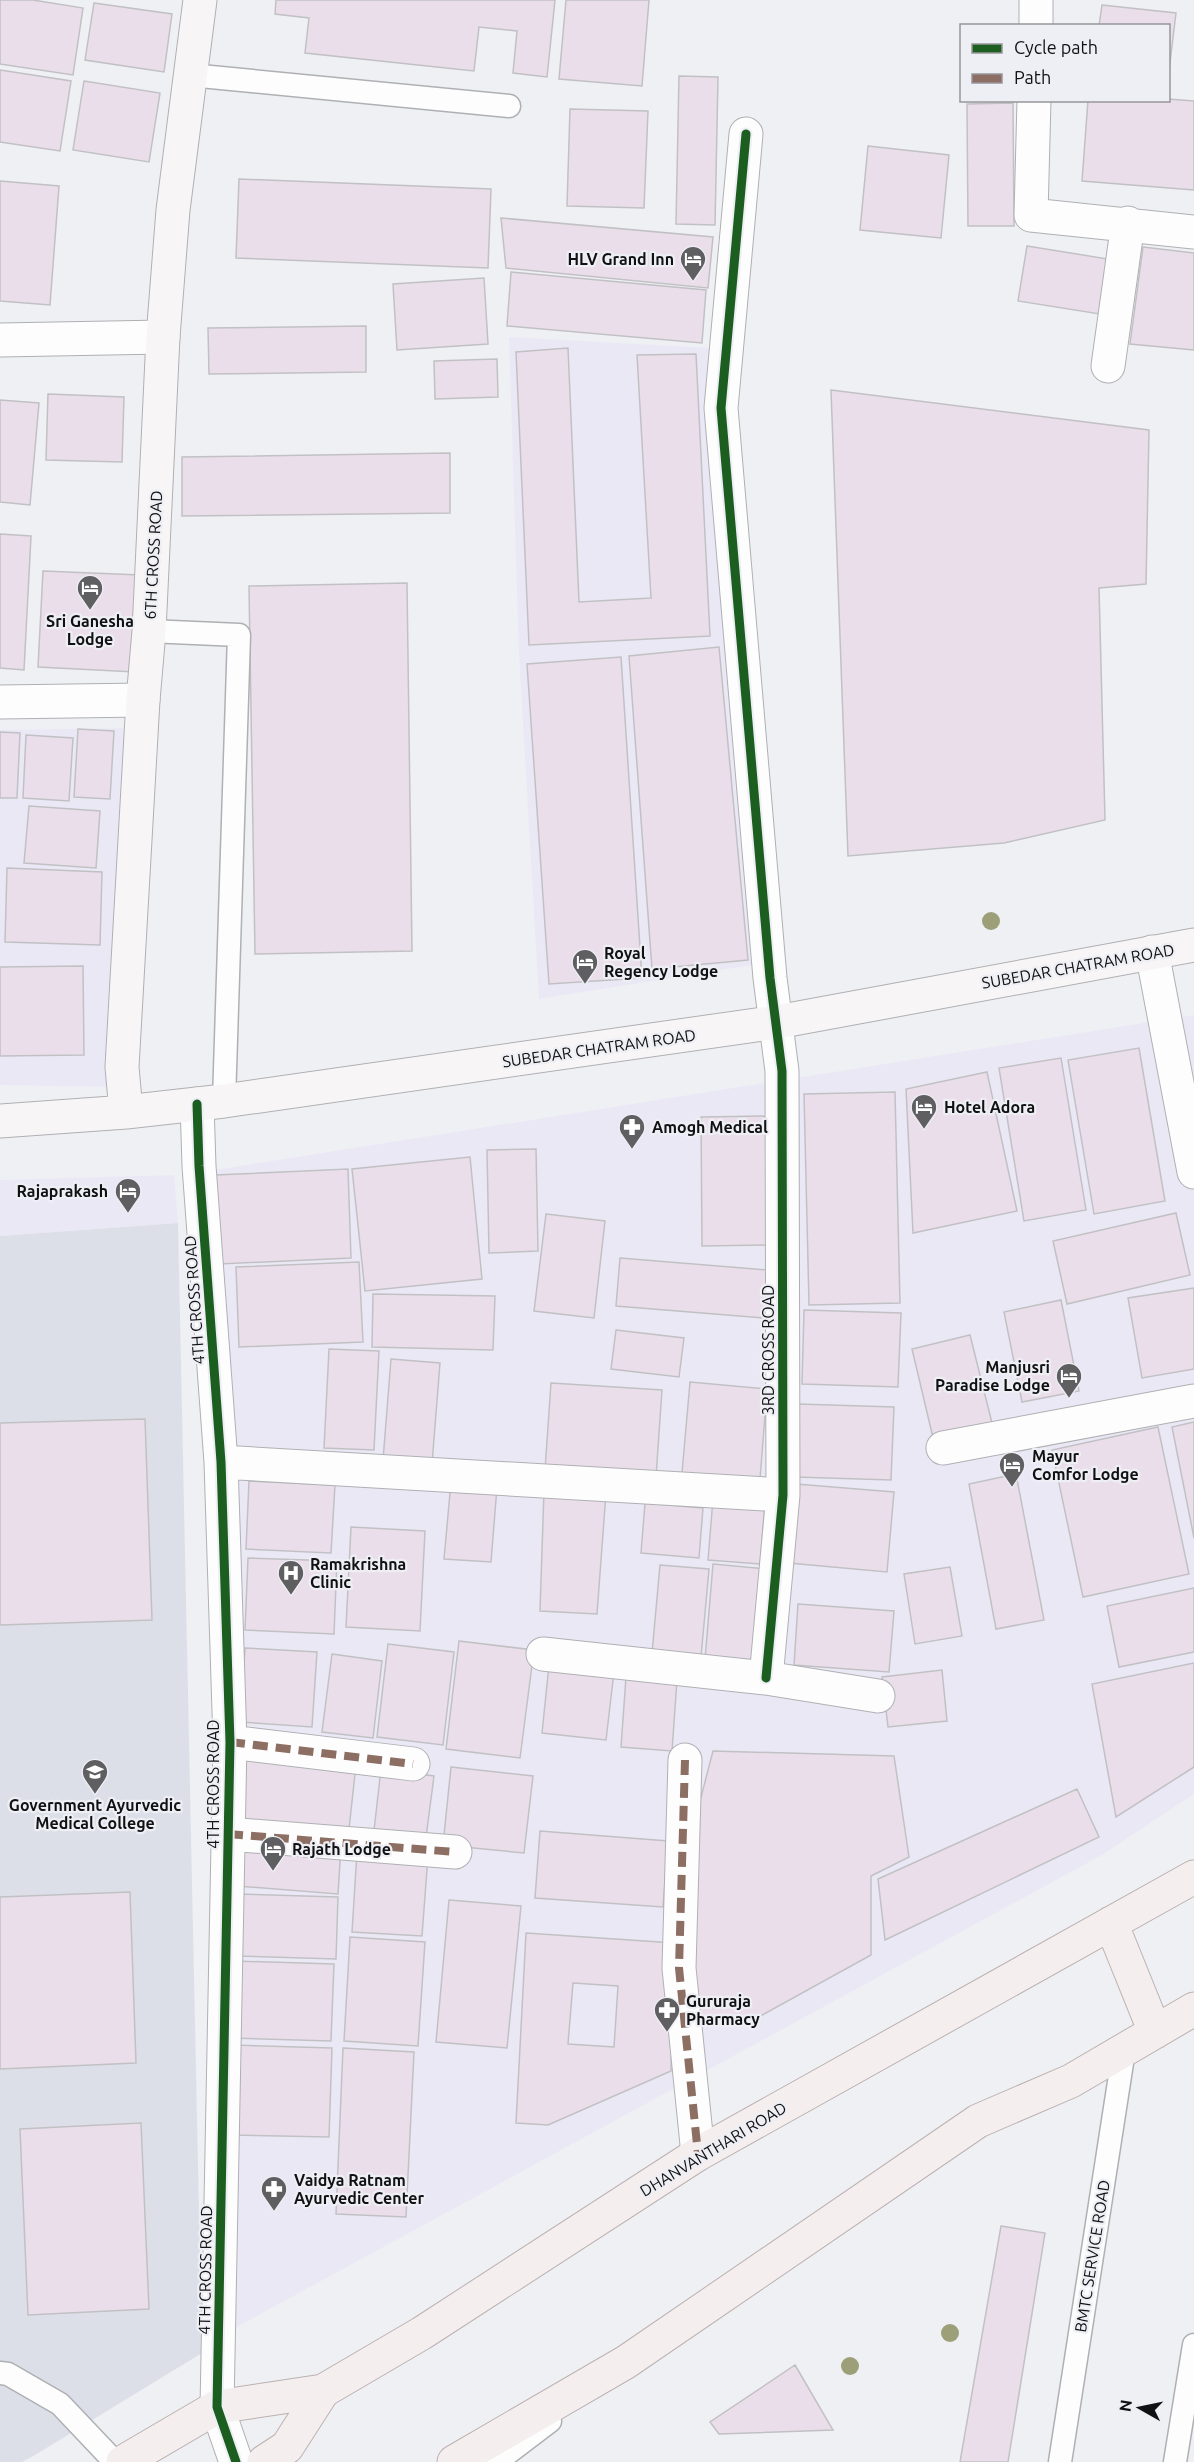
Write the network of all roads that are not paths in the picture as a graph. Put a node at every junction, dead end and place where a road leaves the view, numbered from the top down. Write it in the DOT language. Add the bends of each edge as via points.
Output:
graph roads {
  1 [pos="200,0"];
  2 [pos="1036,0"];
  3 [pos="1036,24"];
  4 [pos="190,75"];
  5 [pos="1034,102"];
  6 [pos="508,106"];
  7 [pos="746,134"];
  8 [pos="1128,223"];
  9 [pos="1194,232"];
  10 [pos="163,337"];
  11 [pos="0,340"];
  12 [pos="1108,366"];
  13 [pos="149,631"];
  14 [pos="143,700"];
  15 [pos="0,702"];
  16 [pos="1194,945"];
  17 [pos="1152,952"];
  18 [pos="777,1023"];
  19 [pos="211,1102"];
  20 [pos="126,1112"];
  21 [pos="0,1121"];
  22 [pos="1194,1172"];
  23 [pos="1194,1401"];
  24 [pos="943,1448"];
  25 [pos="221,1462"];
  26 [pos="783,1495"];
  27 [pos="543,1654"];
  28 [pos="766,1678"];
  29 [pos="878,1696"];
  30 [pos="230,1742"];
  31 [pos="685,1760"];
  32 [pos="413,1764"];
  33 [pos="228,1834"];
  34 [pos="455,1852"];
  35 [pos="1194,1877"];
  36 [pos="1112,1923"];
  37 [pos="1194,2009"];
  38 [pos="1155,2032"];
  39 [pos="1124,2050"];
  40 [pos="698,2154"];
  41 [pos="1194,2345"];
  42 [pos="626,2362"];
  43 [pos="0,2373"];
  44 [pos="324,2391"];
  45 [pos="217,2407"];
  46 [pos="1181,2460"];
  47 [pos="115,2462"];
  48 [pos="123,2462"];
  49 [pos="236,2462"];
  50 [pos="264,2462"];
  51 [pos="454,2462"];
  52 [pos="496,2462"];
  53 [pos="1060,2462"];
  1 -- 4 [label="street, 6TH CROSS ROAD"];
  2 -- 3 [label="street"];
  4 -- 6 [label="lane"];
  4 -- 10 [label="street, 6TH CROSS ROAD" via="173,210"];
  5 -- 8 [label="street" via="1031,215"];
  7 -- 18 [label="street, 3RD CROSS ROAD" via="721,408"];
  8 -- 9 [label="street"];
  8 -- 12 [label="street"];
  10 -- 11 [label="street"];
  10 -- 13 [label="street, 6TH CROSS ROAD"];
  13 -- 14 [label="street, 6TH CROSS ROAD"];
  13 -- 19 [label="lane" via="239,635"];
  14 -- 15 [label="street"];
  14 -- 20 [label="street, 6TH CROSS ROAD" via="122,1067"];
  16 -- 17 [label="street, SUBEDAR CHATRAM ROAD"];
  17 -- 18 [label="street, SUBEDAR CHATRAM ROAD"];
  17 -- 22 [label="street"];
  18 -- 19 [label="street, SUBEDAR CHATRAM ROAD"];
  18 -- 26 [label="street, 3RD CROSS ROAD" via="782,1071"];
  19 -- 20 [label="street, SUBEDAR CHATRAM ROAD"];
  19 -- 25 [label="street, 4TH CROSS ROAD" via="199,1166"];
  20 -- 21 [label="street, SUBEDAR CHATRAM ROAD"];
  23 -- 24 [label="street"];
  25 -- 26 [label="street"];
  25 -- 30 [label="street, 4TH CROSS ROAD"];
  26 -- 28 [label="street, 3RD CROSS ROAD"];
  27 -- 28 [label="street"];
  28 -- 29 [label="street"];
  30 -- 32 [label="street"];
  30 -- 33 [label="street, 4TH CROSS ROAD"];
  31 -- 40 [label="street" via="679,1968"];
  33 -- 34 [label="street"];
  33 -- 45 [label="street, 4TH CROSS ROAD"];
  35 -- 36 [label="main road, DHANVANTHARI ROAD"];
  36 -- 38 [label="main road"];
  36 -- 40 [label="main road, DHANVANTHARI ROAD"];
  37 -- 38 [label="main road"];
  38 -- 39 [label="main road"];
  39 -- 42 [label="main road" via="1071,2081 978,2121"];
  39 -- 53 [label="lane, BMTC SERVICE ROAD"];
  40 -- 44 [label="main road, DHANVANTHARI ROAD" via="422,2333"];
  41 -- 46 [label="lane"];
  42 -- 51 [label="main road"];
  42 -- 52 [label="lane"];
  43 -- 47 [label="lane" via="60,2404"];
  44 -- 45 [label="main road"];
  44 -- 50 [label="main road, DHANVANTHARI ROAD" via="287,2447"];
  45 -- 48 [label="main road"];
  45 -- 49 [label="street, 4TH CROSS ROAD"];
}
